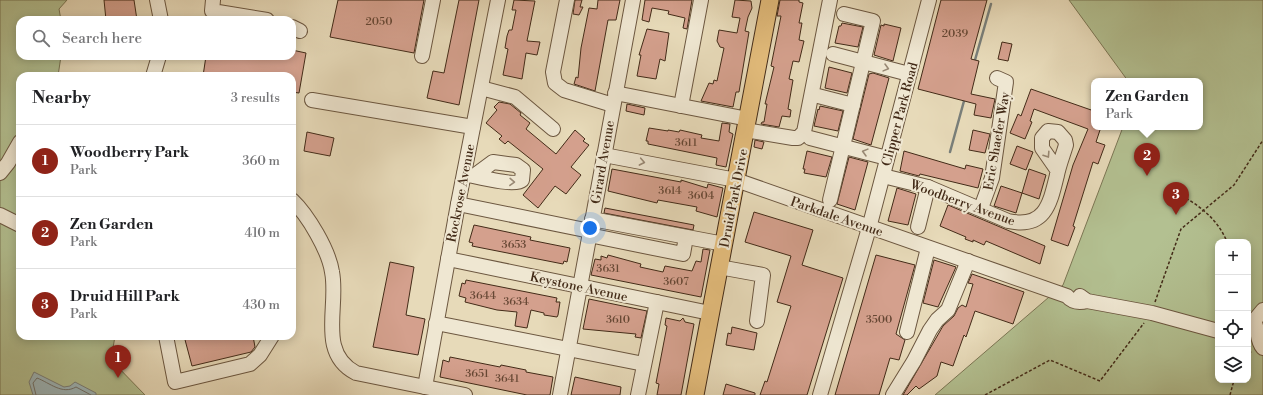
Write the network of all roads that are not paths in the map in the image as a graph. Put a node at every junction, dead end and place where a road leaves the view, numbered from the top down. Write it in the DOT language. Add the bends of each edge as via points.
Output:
graph roads {
  1 [pos="157,0"];
  2 [pos="214,0"];
  3 [pos="433,0"];
  4 [pos="498,0"];
  5 [pos="567,0"];
  6 [pos="633,0"];
  7 [pos="701,0"];
  8 [pos="770,0"];
  9 [pos="830,0"];
  10 [pos="929,0"];
  11 [pos="844,14"];
  12 [pos="160,16"];
  13 [pos="245,16"];
  14 [pos="833,54"];
  15 [pos="422,56"];
  16 [pos="158,60"];
  17 [pos="863,62"];
  18 [pos="154,72"];
  19 [pos="909,74"];
  20 [pos="997,78"];
  21 [pos="481,88"];
  22 [pos="818,96"];
  23 [pos="614,99"];
  24 [pos="312,100"];
  25 [pos="853,105"];
  26 [pos="681,106"];
  27 [pos="747,124"];
  28 [pos="473,127"];
  29 [pos="553,129"];
  30 [pos="810,138"];
  31 [pos="842,146"];
  32 [pos="16,149"];
  33 [pos="604,154"];
  34 [pos="887,158"];
  35 [pos="1058,171"];
  36 [pos="0,173"];
  37 [pos="883,176"];
  38 [pos="736,180"];
  39 [pos="928,187"];
  40 [pos="830,200"];
  41 [pos="458,204"];
  42 [pos="296,205"];
  43 [pos="981,208"];
  44 [pos="0,215"];
  45 [pos="16,223"];
  46 [pos="918,227"];
  47 [pos="869,228"];
  48 [pos="590,229"];
  49 [pos="724,244"];
  50 [pos="928,248"];
  51 [pos="448,259"];
  52 [pos="968,261"];
  53 [pos="719,267"];
  54 [pos="580,285"];
  55 [pos="657,302"];
  56 [pos="1263,310"];
  57 [pos="710,313"];
  58 [pos="757,321"];
  59 [pos="436,322"];
  60 [pos="1251,325"];
  61 [pos="1215,330"];
  62 [pos="907,332"];
  63 [pos="167,340"];
  64 [pos="269,340"];
  65 [pos="1263,348"];
  66 [pos="569,349"];
  67 [pos="644,364"];
  68 [pos="427,390"];
  69 [pos="465,395"];
  70 [pos="560,395"];
  71 [pos="638,395"];
  72 [pos="695,395"];
  73 [pos="820,395"];
  74 [pos="893,395"];
  1 -- 12 [label="street"];
  2 -- 13 [label="street" via="212,10"];
  3 -- 15 [label="street"];
  4 -- 21 [label="street, Rockrose Avenue"];
  5 -- 23 [label="street" via="553,72 555,83 561,89"];
  6 -- 23 [label="street, Girard Avenue"];
  7 -- 26 [label="street"];
  8 -- 27 [label="main road, Druid Park Drive"];
  9 -- 27 [label="street" via="804,132 798,138 792,138"];
  10 -- 19 [label="street, Clipper Park Road"];
  11 -- 17 [label="street" via="873,21"];
  14 -- 17 [label="street"];
  16 -- 18 [label="street"];
  17 -- 19 [label="street, one-way"];
  17 -- 25 [label="street"];
  19 -- 34 [label="street, Clipper Park Road"];
  20 -- 43 [label="street, Eric Shaefer Way" via="1006,82 992,178"];
  21 -- 28 [label="street, Rockrose Avenue"];
  21 -- 29 [label="street" via="510,94"];
  22 -- 25 [label="street"];
  23 -- 26 [label="street"];
  23 -- 33 [label="street, Girard Avenue"];
  24 -- 28 [label="street"];
  25 -- 31 [label="street"];
  26 -- 27 [label="street"];
  27 -- 38 [label="main road, Druid Park Drive"];
  28 -- 41 [label="street, Rockrose Avenue" via="469,175"];
  30 -- 31 [label="street"];
  34 -- 31 [label="street, one-way"];
  31 -- 40 [label="street"];
  32 -- 36 [label="street"];
  33 -- 38 [label="street, Parkdale Avenue, one-way"];
  33 -- 48 [label="street, Girard Avenue"];
  34 -- 37 [label="street, Clipper Park Road"];
  35 -- 43 [label="street, Woodberry Avenue" via="1048,208 1036,220 1018,223 1008,221"];
  37 -- 39 [label="street, Woodberry Avenue"];
  37 -- 47 [label="street, Clipper Park Road"];
  38 -- 47 [label="street, Parkdale Avenue"];
  38 -- 49 [label="main road, Druid Park Drive"];
  39 -- 43 [label="street, Woodberry Avenue"];
  39 -- 46 [label="street"];
  41 -- 48 [label="street"];
  41 -- 51 [label="street, Rockrose Avenue"];
  42 -- 68 [label="street" via="322,246 332,270 332,330 335,352 343,365 356,373"];
  44 -- 45 [label="street"];
  47 -- 50 [label="street, Parkdale Avenue"];
  47 -- 73 [label="street, Clipper Park Road"];
  48 -- 49 [label="street" via="686,237"];
  48 -- 54 [label="street, Girard Avenue"];
  49 -- 53 [label="main road, Druid Park Drive"];
  50 -- 52 [label="street, Parkdale Avenue"];
  50 -- 62 [label="street"];
  51 -- 54 [label="street, Keystone Avenue"];
  51 -- 59 [label="street, Rockrose Avenue"];
  52 -- 61 [label="street, Parkdale Avenue" via="1067,296 1076,295 1087,301 1152,313"];
  52 -- 74 [label="street" via="948,310 930,330"];
  53 -- 57 [label="main road, Druid Park Drive"];
  53 -- 58 [label="street" via="763,275"];
  54 -- 55 [label="street, Keystone Avenue"];
  54 -- 66 [label="street, Girard Avenue"];
  55 -- 57 [label="street, Keystone Avenue"];
  55 -- 67 [label="street"];
  56 -- 60 [label="street"];
  57 -- 72 [label="main road, Druid Park Drive"];
  59 -- 66 [label="street"];
  59 -- 68 [label="street, Rockrose Avenue"];
  60 -- 65 [label="street" via="1258,328 1259,343"];
  63 -- 64 [label="street" via="175,382 250,364 260,355"];
  66 -- 67 [label="street"];
  66 -- 70 [label="street, Girard Avenue"];
  67 -- 71 [label="street"];
  68 -- 69 [label="street"];
}
